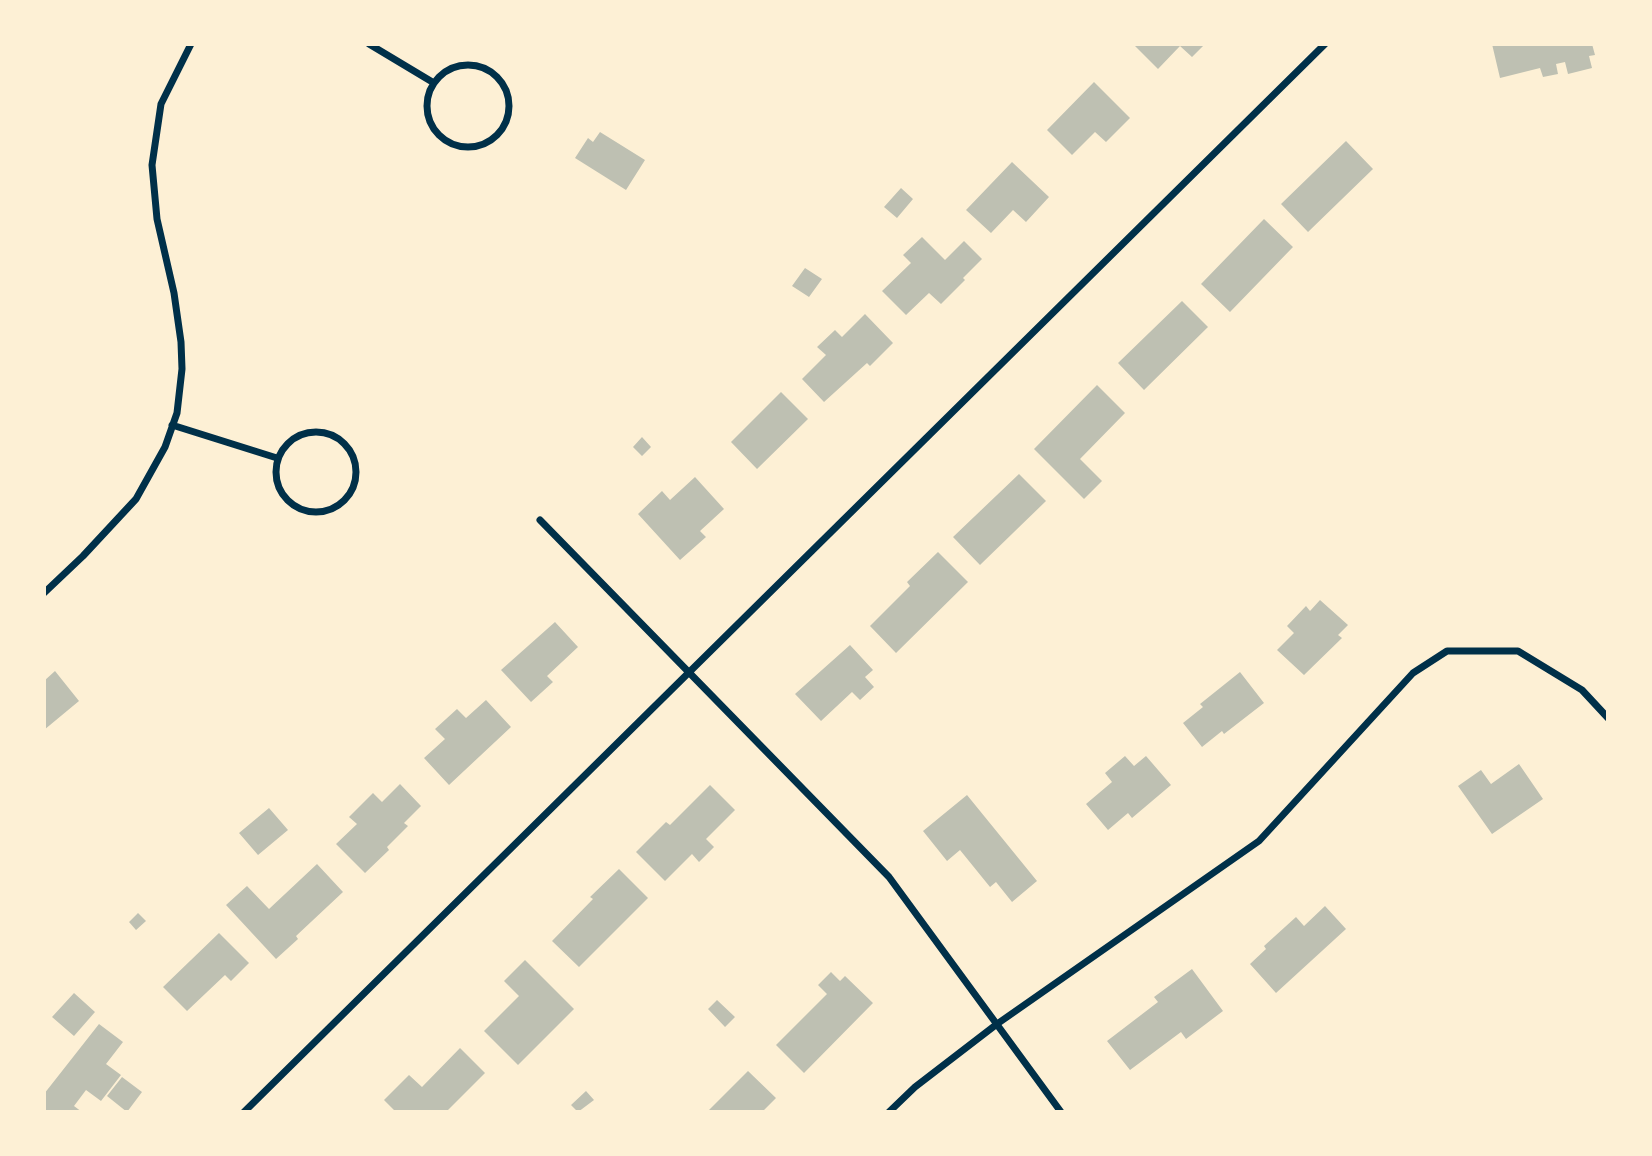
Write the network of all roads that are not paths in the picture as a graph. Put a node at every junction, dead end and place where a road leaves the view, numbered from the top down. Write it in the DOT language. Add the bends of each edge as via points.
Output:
graph roads {
  1 [pos="191,44"];
  2 [pos="369,44"];
  3 [pos="1325,44"];
  4 [pos="434,83"];
  5 [pos="172,425"];
  6 [pos="277,458"];
  7 [pos="540,520"];
  8 [pos="44,593"];
  9 [pos="690,672"];
  10 [pos="1608,718"];
  11 [pos="997,1024"];
  12 [pos="244,1112"];
  13 [pos="890,1112"];
  14 [pos="1061,1112"];
  1 -- 5 [label="street" via="162,104 152,164 157,219 181,342 182,369"];
  2 -- 4 [label="street"];
  3 -- 9 [label="street"];
  4 -- 4 [label="street" via="427,114 439,136 463,147 483,145 501,130 509,102 499,79 489,71 460,66"];
  5 -- 6 [label="street"];
  5 -- 8 [label="street" via="136,499"];
  6 -- 6 [label="street" via="275,479 281,494 298,509 311,513 330,510 349,496 355,481 354,458 336,437 307,432 290,439"];
  7 -- 9 [label="street"];
  9 -- 11 [label="street" via="889,877"];
  9 -- 12 [label="street"];
  10 -- 11 [label="street" via="1582,690 1518,651 1447,651 1413,674 1259,841"];
  11 -- 13 [label="street"];
  11 -- 14 [label="street"];
}
